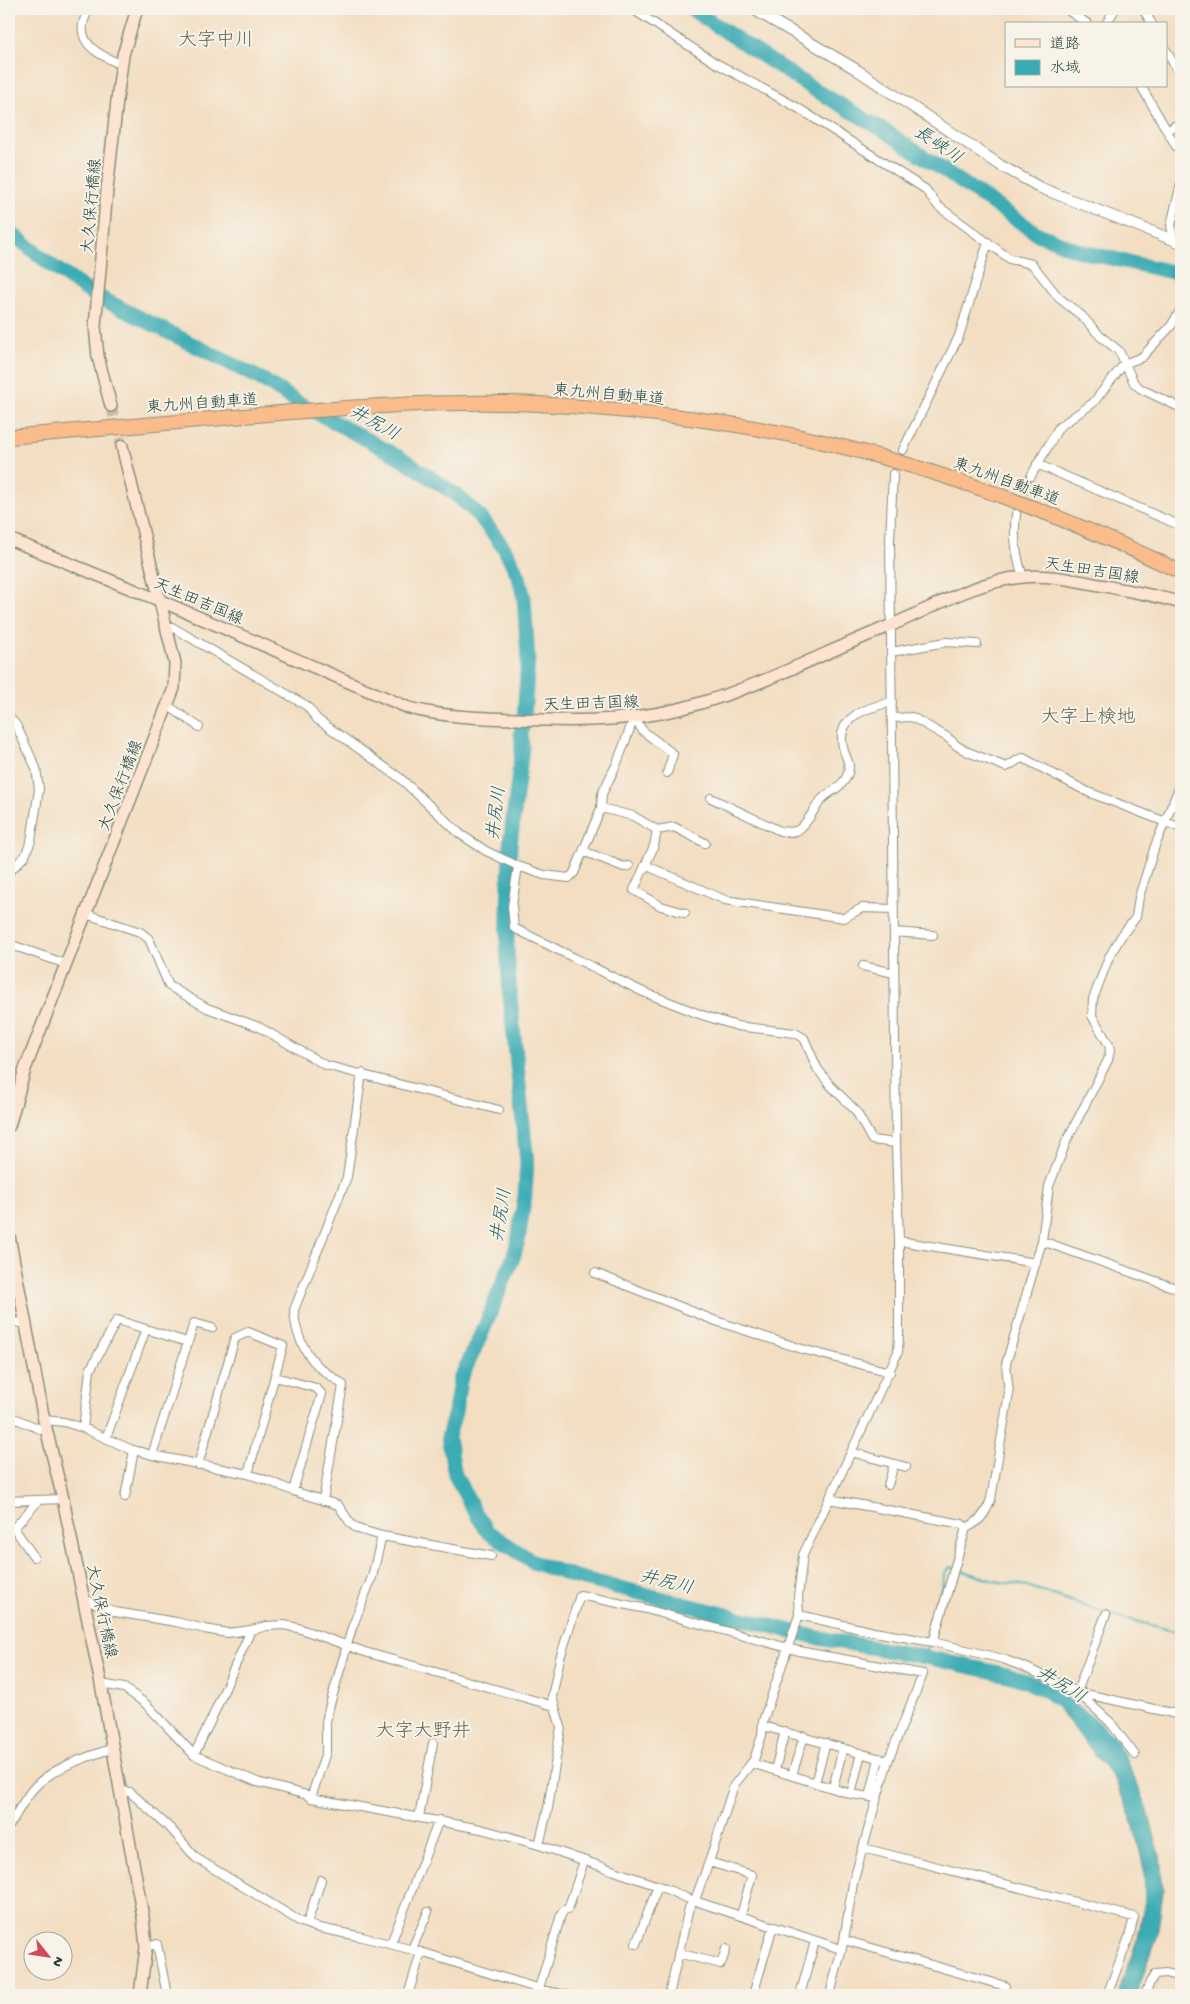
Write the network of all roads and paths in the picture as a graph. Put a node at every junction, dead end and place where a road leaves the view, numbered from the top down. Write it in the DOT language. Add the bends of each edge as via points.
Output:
graph roads {
  1 [pos="89,9"];
  2 [pos="137,9"];
  3 [pos="632,9"];
  4 [pos="753,9"];
  5 [pos="1066,9"];
  6 [pos="1115,9"];
  7 [pos="1144,9"];
  8 [pos="1085,22"];
  9 [pos="1107,22"];
  10 [pos="1151,22"];
  11 [pos="1168,54"];
  12 [pos="122,65"];
  13 [pos="1181,77"];
  14 [pos="1142,88"];
  15 [pos="1181,122"];
  16 [pos="1167,131"];
  17 [pos="1181,152"];
  18 [pos="1181,184"];
  19 [pos="988,242"];
  20 [pos="1177,242"];
  21 [pos="1181,309"];
  22 [pos="1124,364"];
  23 [pos="111,406"];
  24 [pos="1181,408"];
  25 [pos="9,437"];
  26 [pos="122,446"];
  27 [pos="903,450"];
  28 [pos="1037,464"];
  29 [pos="893,474"];
  30 [pos="1031,476"];
  31 [pos="1016,514"];
  32 [pos="1181,526"];
  33 [pos="9,539"];
  34 [pos="1181,571"];
  35 [pos="1023,577"];
  36 [pos="160,601"];
  37 [pos="1181,603"];
  38 [pos="891,625"];
  39 [pos="166,628"];
  40 [pos="977,644"];
  41 [pos="891,652"];
  42 [pos="892,702"];
  43 [pos="167,706"];
  44 [pos="9,716"];
  45 [pos="634,718"];
  46 [pos="892,718"];
  47 [pos="199,728"];
  48 [pos="666,773"];
  49 [pos="1181,783"];
  50 [pos="711,798"];
  51 [pos="602,808"];
  52 [pos="1164,822"];
  53 [pos="1181,828"];
  54 [pos="658,830"];
  55 [pos="705,842"];
  56 [pos="583,851"];
  57 [pos="645,865"];
  58 [pos="517,866"];
  59 [pos="629,866"];
  60 [pos="9,872"];
  61 [pos="894,909"];
  62 [pos="685,912"];
  63 [pos="86,914"];
  64 [pos="894,932"];
  65 [pos="933,935"];
  66 [pos="9,944"];
  67 [pos="66,964"];
  68 [pos="863,966"];
  69 [pos="894,973"];
  70 [pos="362,1073"];
  71 [pos="499,1110"];
  72 [pos="9,1126"];
  73 [pos="896,1143"];
  74 [pos="9,1236"];
  75 [pos="899,1241"];
  76 [pos="1042,1241"];
  77 [pos="1036,1263"];
  78 [pos="595,1273"];
  79 [pos="1181,1290"];
  80 [pos="9,1320"];
  81 [pos="26,1324"];
  82 [pos="212,1328"];
  83 [pos="146,1329"];
  84 [pos="187,1342"];
  85 [pos="890,1372"];
  86 [pos="275,1377"];
  87 [pos="9,1416"];
  88 [pos="44,1420"];
  89 [pos="84,1428"];
  90 [pos="47,1432"];
  91 [pos="106,1438"];
  92 [pos="134,1450"];
  93 [pos="851,1452"];
  94 [pos="152,1455"];
  95 [pos="894,1464"];
  96 [pos="198,1465"];
  97 [pos="906,1467"];
  98 [pos="248,1474"];
  99 [pos="888,1485"];
  100 [pos="293,1492"];
  101 [pos="125,1497"];
  102 [pos="63,1499"];
  103 [pos="829,1499"];
  104 [pos="39,1500"];
  105 [pos="9,1501"];
  106 [pos="322,1501"];
  107 [pos="966,1528"];
  108 [pos="382,1536"];
  109 [pos="491,1556"];
  110 [pos="34,1557"];
  111 [pos="84,1599"];
  112 [pos="1106,1614"];
  113 [pos="798,1618"];
  114 [pos="251,1630"];
  115 [pos="933,1642"];
  116 [pos="346,1646"];
  117 [pos="788,1646"];
  118 [pos="101,1684"];
  119 [pos="1077,1692"];
  120 [pos="554,1706"];
  121 [pos="1181,1715"];
  122 [pos="763,1726"];
  123 [pos="785,1731"];
  124 [pos="804,1736"];
  125 [pos="433,1743"];
  126 [pos="826,1743"];
  127 [pos="113,1748"];
  128 [pos="843,1748"];
  129 [pos="860,1753"];
  130 [pos="194,1755"];
  131 [pos="1135,1755"];
  132 [pos="879,1758"];
  133 [pos="888,1761"];
  134 [pos="751,1763"];
  135 [pos="774,1770"];
  136 [pos="792,1776"];
  137 [pos="816,1782"];
  138 [pos="833,1788"];
  139 [pos="120,1791"];
  140 [pos="851,1794"];
  141 [pos="873,1797"];
  142 [pos="311,1798"];
  143 [pos="419,1817"];
  144 [pos="440,1820"];
  145 [pos="9,1826"];
  146 [pos="539,1846"];
  147 [pos="863,1848"];
  148 [pos="584,1861"];
  149 [pos="709,1862"];
  150 [pos="321,1880"];
  151 [pos="658,1886"];
  152 [pos="695,1900"];
  153 [pos="428,1912"];
  154 [pos="741,1915"];
  155 [pos="308,1924"];
  156 [pos="773,1926"];
  157 [pos="844,1940"];
  158 [pos="815,1942"];
  159 [pos="391,1943"];
  160 [pos="636,1944"];
  161 [pos="146,1947"];
  162 [pos="412,1949"];
  163 [pos="726,1949"];
  164 [pos="841,1949"];
  165 [pos="421,1952"];
  166 [pos="678,1953"];
  167 [pos="1181,1977"];
  168 [pos="537,1992"];
  169 [pos="140,1995"];
  170 [pos="167,1995"];
  171 [pos="408,1995"];
  172 [pos="567,1995"];
  173 [pos="669,1995"];
  174 [pos="753,1995"];
  175 [pos="800,1995"];
  176 [pos="830,1995"];
  177 [pos="1003,1995"];
  178 [pos="1107,1995"];
  179 [pos="1145,1995"];
  1 -- 12 [label="street" via="82,24 86,40 94,51"];
  2 -- 12 [label="main road, 大久保行橋線"];
  3 -- 19 [label="street" via="714,62 798,108 925,189 938,206"];
  4 -- 20 [label="street" via="854,68 1000,165 1041,188"];
  5 -- 8 [label="street"];
  6 -- 9 [label="street"];
  7 -- 10 [label="street"];
  11 -- 13 [label="street"];
  12 -- 23 [label="main road, 大久保行橋線" via="95,326 98,357"];
  14 -- 16 [label="street"];
  15 -- 16 [label="street"];
  16 -- 17 [label="street"];
  18 -- 20 [label="street" via="1171,225"];
  19 -- 22 [label="street" via="1010,259 1032,264 1059,298 1119,351"];
  19 -- 27 [label="street" via="959,336"];
  21 -- 22 [label="street" via="1142,357"];
  22 -- 24 [label="street" via="1141,390"];
  22 -- 28 [label="street" via="1094,403 1059,426"];
  25 -- 34 [label="highway, 東九州自動車道" via="376,406 461,403 536,404 682,417 802,438 943,475 1058,516"];
  26 -- 36 [label="main road, 大久保行橋線"];
  28 -- 30 [label="street"];
  28 -- 32 [label="street"];
  29 -- 38 [label="street"];
  31 -- 35 [label="street" via="1016,556"];
  33 -- 36 [label="main road, 天生田吉国線"];
  35 -- 37 [label="main road, 天生田吉国線" via="1069,579"];
  35 -- 38 [label="main road, 天生田吉国線" via="977,588"];
  36 -- 39 [label="main road, 大久保行橋線"];
  36 -- 45 [label="main road, 天生田吉国線" via="409,708 438,715 507,719 576,722"];
  38 -- 41 [label="street"];
  38 -- 45 [label="main road, 天生田吉国線" via="737,691 703,703"];
  39 -- 43 [label="main road, 大久保行橋線" via="175,663 174,688"];
  39 -- 58 [label="street" via="172,626 307,706 317,719 400,778 460,834"];
  40 -- 41 [label="street" via="946,642"];
  41 -- 42 [label="street"];
  42 -- 46 [label="street"];
  42 -- 50 [label="street" via="866,708 848,720 841,738 849,761 849,772 841,785 822,798 800,829 780,831"];
  43 -- 47 [label="street"];
  43 -- 63 [label="main road, 大久保行橋線"];
  44 -- 60 [label="street" via="36,768 39,789 32,841 25,856"];
  45 -- 48 [label="street" via="643,731 673,754"];
  45 -- 51 [label="street" via="602,794"];
  46 -- 52 [label="street" via="912,717 968,752 1006,766 1023,758 1088,792"];
  46 -- 61 [label="street"];
  49 -- 52 [label="street"];
  51 -- 54 [label="street" via="633,816"];
  51 -- 56 [label="street"];
  52 -- 53 [label="street"];
  52 -- 76 [label="street" via="1136,917 1109,957 1093,999 1092,1016 1109,1045 1108,1060 1055,1168 1049,1186"];
  54 -- 55 [label="street" via="674,827"];
  54 -- 57 [label="street"];
  56 -- 58 [label="street" via="574,873 568,878 544,875"];
  56 -- 59 [label="street" via="624,867"];
  57 -- 61 [label="street" via="725,900 844,918 862,908"];
  57 -- 62 [label="street" via="634,890 661,906"];
  58 -- 73 [label="street" via="512,906 514,928 641,991 702,1015 737,1026 795,1033 804,1038 817,1068 856,1112 872,1140"];
  61 -- 64 [label="street"];
  63 -- 67 [label="main road, 大久保行橋線"];
  63 -- 70 [label="street" via="140,932 149,939 169,986 207,1008 259,1027 326,1065"];
  64 -- 65 [label="street"];
  64 -- 69 [label="street"];
  66 -- 67 [label="street"];
  67 -- 72 [label="main road, 大久保行橋線" via="25,1069"];
  68 -- 69 [label="street"];
  69 -- 73 [label="street"];
  70 -- 71 [label="street"];
  70 -- 106 [label="street" via="347,1177 294,1310 302,1344 318,1367 343,1385"];
  73 -- 75 [label="street"];
  74 -- 81 [label="main road, 大久保行橋線"];
  75 -- 77 [label="street"];
  75 -- 85 [label="street" via="898,1352"];
  76 -- 77 [label="street"];
  76 -- 79 [label="street"];
  77 -- 107 [label="street" via="1006,1364 1009,1393 991,1499 985,1514"];
  78 -- 85 [label="street" via="716,1321 802,1349"];
  80 -- 81 [label="street"];
  81 -- 88 [label="main road, 大久保行橋線"];
  82 -- 84 [label="street" via="194,1323"];
  83 -- 84 [label="street"];
  83 -- 89 [label="street" via="117,1320 90,1370"];
  83 -- 91 [label="street"];
  84 -- 94 [label="street"];
  85 -- 93 [label="street"];
  86 -- 96 [label="street" via="283,1346 248,1332 235,1338"];
  86 -- 98 [label="street"];
  86 -- 100 [label="street" via="316,1388 322,1394"];
  87 -- 90 [label="street"];
  88 -- 89 [label="street"];
  88 -- 90 [label="main road, 大久保行橋線"];
  89 -- 91 [label="street"];
  90 -- 102 [label="main road, 大久保行橋線"];
  91 -- 92 [label="street"];
  92 -- 94 [label="street"];
  92 -- 101 [label="street"];
  93 -- 95 [label="street"];
  93 -- 103 [label="street"];
  94 -- 96 [label="street"];
  95 -- 97 [label="street"];
  95 -- 99 [label="street"];
  96 -- 98 [label="street"];
  98 -- 100 [label="street"];
  100 -- 106 [label="street"];
  102 -- 104 [label="street"];
  102 -- 111 [label="main road, 大久保行橋線"];
  103 -- 107 [label="street" via="962,1524"];
  103 -- 113 [label="street" via="803,1555"];
  104 -- 105 [label="street"];
  104 -- 110 [label="street" via="14,1528"];
  106 -- 108 [label="street" via="338,1505 358,1529"];
  107 -- 115 [label="street"];
  108 -- 109 [label="street"];
  108 -- 116 [label="street" via="372,1577"];
  111 -- 114 [label="street" via="115,1612 205,1629 227,1633"];
  111 -- 118 [label="main road, 大久保行橋線"];
  112 -- 119 [label="street"];
  113 -- 115 [label="street"];
  113 -- 117 [label="street"];
  114 -- 116 [label="street" via="284,1625"];
  114 -- 130 [label="street"];
  115 -- 119 [label="street" via="1003,1659"];
  116 -- 120 [label="street"];
  116 -- 142 [label="street" via="326,1722 326,1752"];
  117 -- 120 [label="street" via="580,1595 560,1658 552,1697"];
  117 -- 122 [label="street"];
  117 -- 133 [label="street" via="923,1674"];
  118 -- 127 [label="main road, 大久保行橋線"];
  118 -- 130 [label="street" via="124,1688 146,1704"];
  119 -- 121 [label="street"];
  119 -- 131 [label="street" via="1110,1722"];
  120 -- 146 [label="street" via="561,1728"];
  122 -- 123 [label="street"];
  122 -- 134 [label="street"];
  123 -- 124 [label="street"];
  123 -- 135 [label="street"];
  124 -- 126 [label="street"];
  124 -- 136 [label="street"];
  125 -- 143 [label="street"];
  126 -- 128 [label="street"];
  126 -- 137 [label="street"];
  127 -- 139 [label="main road, 大久保行橋線"];
  127 -- 145 [label="street" via="46,1776 32,1790"];
  128 -- 129 [label="street"];
  128 -- 138 [label="street"];
  129 -- 132 [label="street"];
  129 -- 140 [label="street"];
  130 -- 142 [label="street" via="257,1782"];
  132 -- 133 [label="street"];
  132 -- 141 [label="street"];
  133 -- 141 [label="street"];
  134 -- 135 [label="street"];
  134 -- 149 [label="street" via="734,1785"];
  135 -- 136 [label="street"];
  136 -- 137 [label="street"];
  137 -- 138 [label="street"];
  138 -- 140 [label="street"];
  139 -- 155 [label="street" via="130,1792 172,1830 196,1858"];
  139 -- 161 [label="main road, 大久保行橋線"];
  140 -- 141 [label="street"];
  141 -- 147 [label="street"];
  142 -- 143 [label="street"];
  143 -- 144 [label="street"];
  144 -- 146 [label="street"];
  144 -- 159 [label="street"];
  146 -- 148 [label="street"];
  147 -- 157 [label="street" via="853,1884"];
  147 -- 178 [label="street" via="1134,1917"];
  148 -- 151 [label="street"];
  148 -- 168 [label="street" via="568,1909 561,1915"];
  149 -- 152 [label="street"];
  149 -- 154 [label="street" via="752,1875"];
  150 -- 155 [label="street"];
  151 -- 152 [label="street"];
  151 -- 160 [label="street"];
  152 -- 154 [label="street"];
  152 -- 166 [label="street" via="689,1908"];
  153 -- 162 [label="street"];
  154 -- 156 [label="street"];
  155 -- 159 [label="street"];
  156 -- 158 [label="street"];
  156 -- 174 [label="street"];
  157 -- 164 [label="street"];
  157 -- 177 [label="street" via="1005,1986"];
  158 -- 164 [label="street"];
  158 -- 175 [label="street"];
  159 -- 162 [label="street"];
  161 -- 169 [label="main road, 大久保行橋線"];
  161 -- 170 [label="street" via="157,1944"];
  162 -- 165 [label="street"];
  163 -- 166 [label="street" via="721,1964"];
  164 -- 176 [label="street"];
  165 -- 168 [label="street"];
  165 -- 171 [label="street"];
  166 -- 173 [label="street"];
  167 -- 179 [label="street" via="1155,1974"];
  168 -- 172 [label="street"];
}
